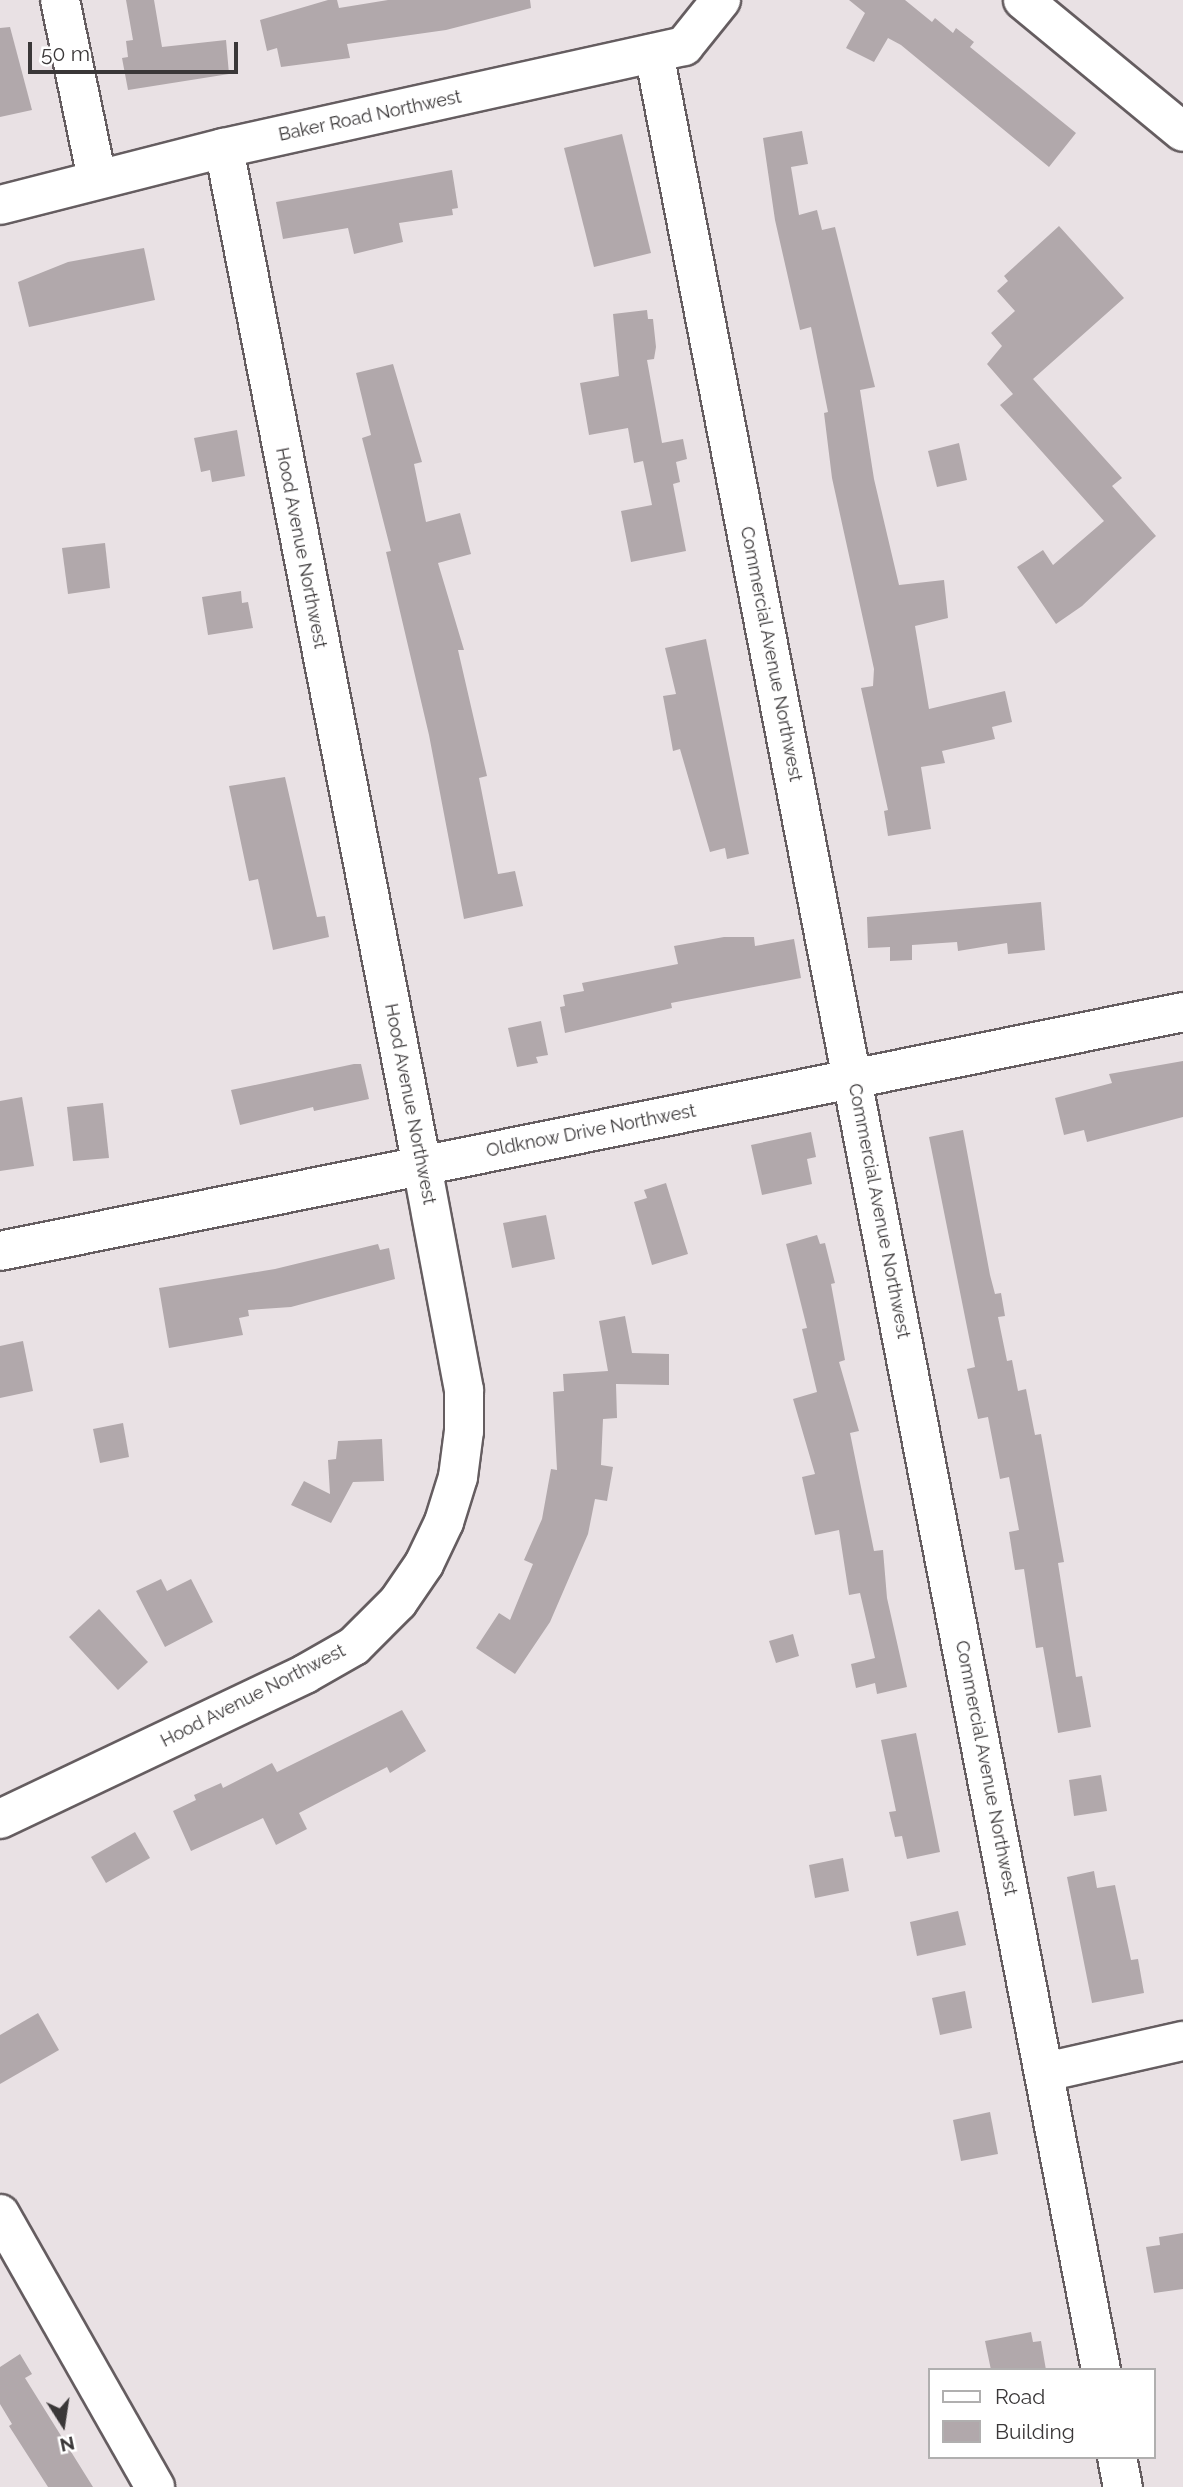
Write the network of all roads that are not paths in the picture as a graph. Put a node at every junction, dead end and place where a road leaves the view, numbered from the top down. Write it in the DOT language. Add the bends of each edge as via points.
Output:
graph roads {
  1 [pos="60,0"];
  2 [pos="721,0"];
  3 [pos="1023,0"];
  4 [pos="654,53"];
  5 [pos="1183,132"];
  6 [pos="224,148"];
  7 [pos="97,178"];
  8 [pos="0,205"];
  9 [pos="1183,1012"];
  10 [pos="853,1079"];
  11 [pos="422,1166"];
  12 [pos="0,1251"];
  13 [pos="0,1819"];
  14 [pos="1183,2041"];
  15 [pos="1045,2072"];
  16 [pos="0,2214"];
  17 [pos="1101,2368"];
  18 [pos="1118,2459"];
  19 [pos="155,2487"];
  20 [pos="1123,2487"];
  1 -- 7 [label="street"];
  2 -- 4 [label="street, Baker Road Northwest" via="684,46"];
  3 -- 5 [label="street"];
  4 -- 6 [label="street, Baker Road Northwest"];
  4 -- 10 [label="street, Commercial Avenue Northwest"];
  6 -- 7 [label="street, Baker Road Northwest"];
  6 -- 11 [label="street, Hood Avenue Northwest"];
  7 -- 8 [label="street, Baker Road Northwest"];
  9 -- 10 [label="street, Oldknow Drive Northwest"];
  10 -- 11 [label="street, Oldknow Drive Northwest"];
  10 -- 15 [label="street, Commercial Avenue Northwest"];
  11 -- 12 [label="street, Oldknow Drive Northwest"];
  11 -- 13 [label="street, Hood Avenue Northwest" via="464,1390 457,1478 444,1522 424,1564 398,1602 354,1646 305,1674"];
  14 -- 15 [label="street"];
  15 -- 17 [label="street, Commercial Avenue Northwest"];
  16 -- 19 [label="street"];
  18 -- 20 [label="street"];
}
